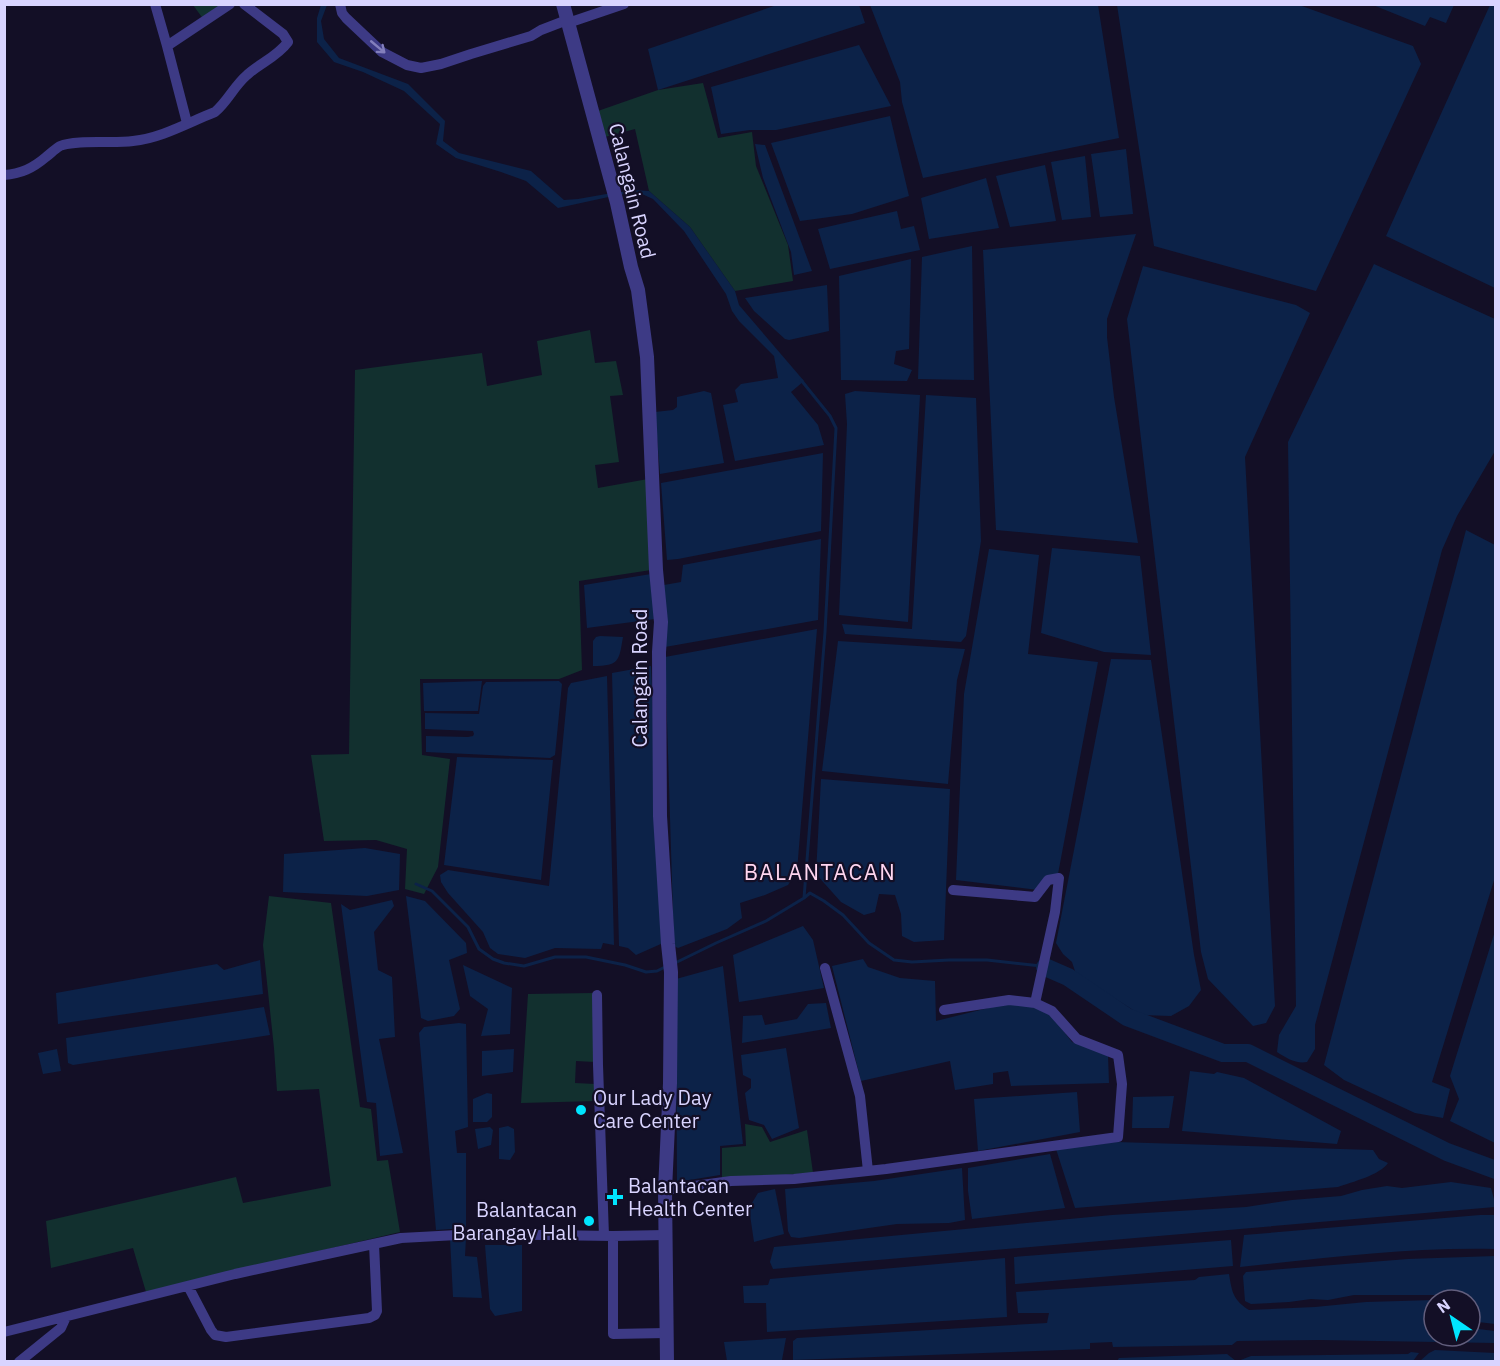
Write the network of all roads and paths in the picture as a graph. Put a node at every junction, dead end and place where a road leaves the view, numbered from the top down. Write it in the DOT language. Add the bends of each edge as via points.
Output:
graph roads {
  1 [pos="155,4"];
  2 [pos="230,4"];
  3 [pos="244,4"];
  4 [pos="340,4"];
  5 [pos="563,4"];
  6 [pos="624,4"];
  7 [pos="567,21"];
  8 [pos="167,46"];
  9 [pos="187,123"];
  10 [pos="4,175"];
  11 [pos="952,890"];
  12 [pos="825,968"];
  13 [pos="597,995"];
  14 [pos="1035,1003"];
  15 [pos="944,1010"];
  16 [pos="868,1171"];
  17 [pos="665,1190"];
  18 [pos="665,1235"];
  19 [pos="608,1236"];
  20 [pos="374,1244"];
  21 [pos="188,1286"];
  22 [pos="66,1317"];
  23 [pos="4,1332"];
  24 [pos="666,1333"];
  25 [pos="20,1362"];
  26 [pos="667,1362"];
  1 -- 8 [label="street"];
  2 -- 8 [label="street"];
  3 -- 9 [label="street" via="288,42 247,75 215,112"];
  4 -- 7 [label="street, one-way" via="346,18 382,52 421,68 531,36"];
  5 -- 7 [label="street, Calangain Road"];
  6 -- 7 [label="street"];
  7 -- 17 [label="street, Calangain Road" via="616,197 638,290 647,357 661,622 660,816 670,972"];
  8 -- 9 [label="street"];
  9 -- 10 [label="street" via="152,138 58,147 25,171"];
  11 -- 14 [label="street" via="1035,897 1048,880 1059,878"];
  12 -- 16 [label="street" via="860,1096"];
  13 -- 19 [label="street"];
  14 -- 15 [label="street" via="1009,1000"];
  14 -- 16 [label="street" via="1052,1011 1077,1039 1118,1055 1122,1084 1118,1137"];
  16 -- 17 [label="street"];
  17 -- 18 [label="street, Calangain Road"];
  18 -- 19 [label="street"];
  18 -- 24 [label="street, Calangain Road"];
  19 -- 20 [label="street" via="476,1233 401,1238"];
  19 -- 24 [label="street" via="614,1334"];
  20 -- 21 [label="street"];
  20 -- 21 [label="street" via="377,1311 369,1318 226,1337 211,1330"];
  21 -- 22 [label="street"];
  22 -- 23 [label="street"];
  22 -- 25 [label="street" via="61,1328"];
  24 -- 26 [label="street, Calangain Road"];
}
